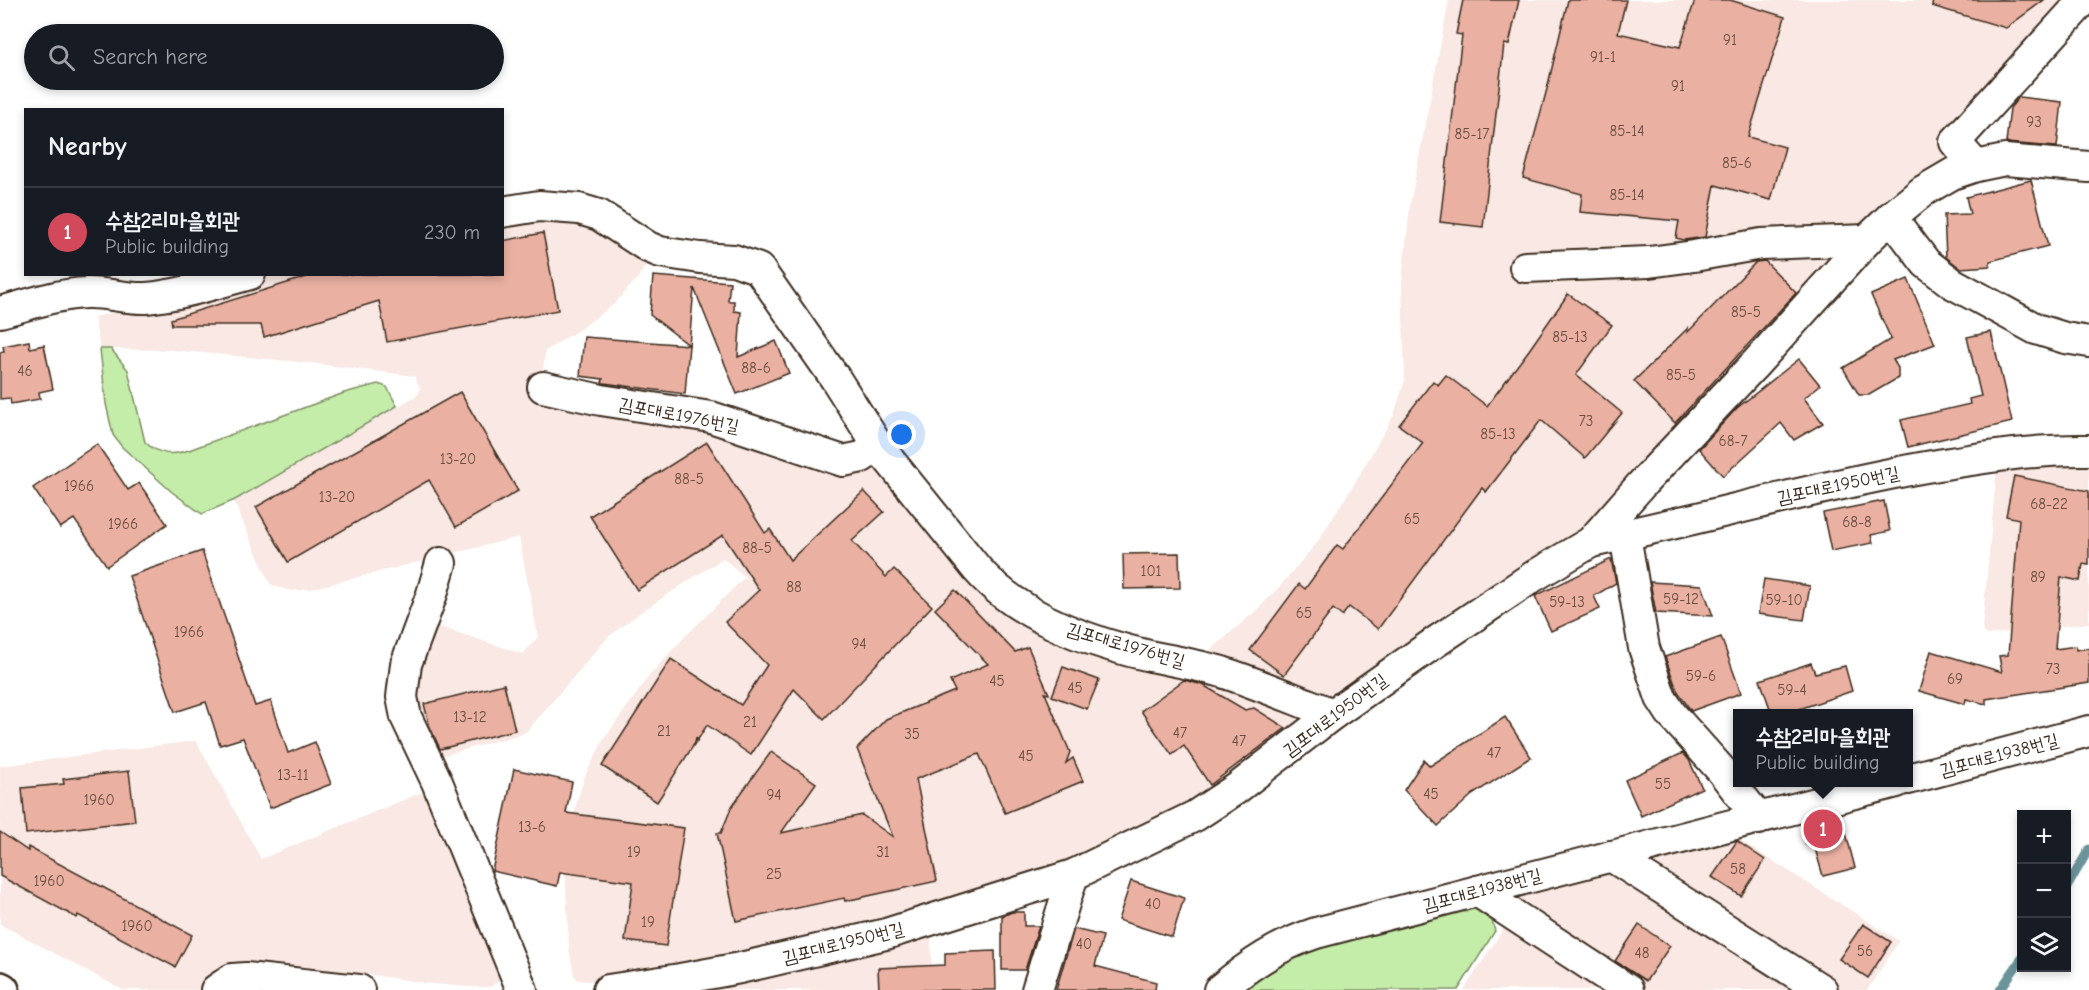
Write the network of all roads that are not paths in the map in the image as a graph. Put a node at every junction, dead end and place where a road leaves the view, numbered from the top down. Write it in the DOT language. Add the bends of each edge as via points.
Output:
graph roads {
  1 [pos="2084,0"];
  2 [pos="1976,166"];
  3 [pos="2089,167"];
  4 [pos="504,212"];
  5 [pos="1891,217"];
  6 [pos="1867,240"];
  7 [pos="1525,267"];
  8 [pos="242,276"];
  9 [pos="0,312"];
  10 [pos="2089,342"];
  11 [pos="543,387"];
  12 [pos="878,446"];
  13 [pos="2089,450"];
  14 [pos="1625,535"];
  15 [pos="1591,542"];
  16 [pos="441,563"];
  17 [pos="1334,714"];
  18 [pos="2089,731"];
  19 [pos="1913,778"];
  20 [pos="1733,785"];
  21 [pos="1734,787"];
  22 [pos="1882,787"];
  23 [pos="1759,819"];
  24 [pos="1611,856"];
  25 [pos="1072,875"];
  26 [pos="1477,891"];
  27 [pos="216,990"];
  28 [pos="359,990"];
  29 [pos="522,990"];
  30 [pos="608,990"];
  31 [pos="1037,990"];
  32 [pos="1219,990"];
  33 [pos="1628,990"];
  34 [pos="1822,990"];
  1 -- 2 [label="lane" via="1955,142"];
  2 -- 3 [label="lane, 김포대로1950번길" via="2017,160"];
  2 -- 5 [label="lane, 김포대로1950번길" via="1952,174 1923,191"];
  4 -- 12 [label="lane, 김포대로1976번길" via="539,206 579,209 599,215 660,252 734,260 759,269"];
  5 -- 6 [label="lane, 김포대로1950번길"];
  5 -- 10 [label="lane" via="1926,263 1945,278 2036,329"];
  6 -- 7 [label="lane" via="1761,244 1649,262"];
  6 -- 15 [label="lane, 김포대로1950번길"];
  8 -- 9 [label="lane" via="174,294 128,298 88,292"];
  11 -- 12 [label="lane, 김포대로1976번길" via="711,417 843,461 862,457"];
  12 -- 17 [label="lane, 김포대로1976번길" via="988,582 1030,611 1065,629 1223,673"];
  13 -- 14 [label="lane, 김포대로1950번길" via="2025,452 1895,473"];
  14 -- 15 [label="lane, 김포대로1950번길"];
  14 -- 20 [label="lane" via="1654,684 1672,715"];
  15 -- 17 [label="lane, 김포대로1950번길" via="1490,604"];
  16 -- 29 [label="lane" via="406,664 402,697 406,717 437,782"];
  17 -- 25 [label="lane, 김포대로1950번길" via="1195,816"];
  18 -- 19 [label="lane, 김포대로1938번길"];
  21 -- 23 [label="lane"];
  22 -- 23 [label="lane, 김포대로1938번길"];
  23 -- 24 [label="lane, 김포대로1938번길"];
  24 -- 26 [label="lane, 김포대로1938번길"];
  24 -- 34 [label="lane"];
  25 -- 30 [label="lane, 김포대로1950번길" via="886,934 740,968"];
  25 -- 31 [label="lane"];
  26 -- 32 [label="lane, 김포대로1938번길" via="1294,940"];
  26 -- 33 [label="lane"];
  27 -- 28 [label="lane" via="232,979 246,978"];
}
